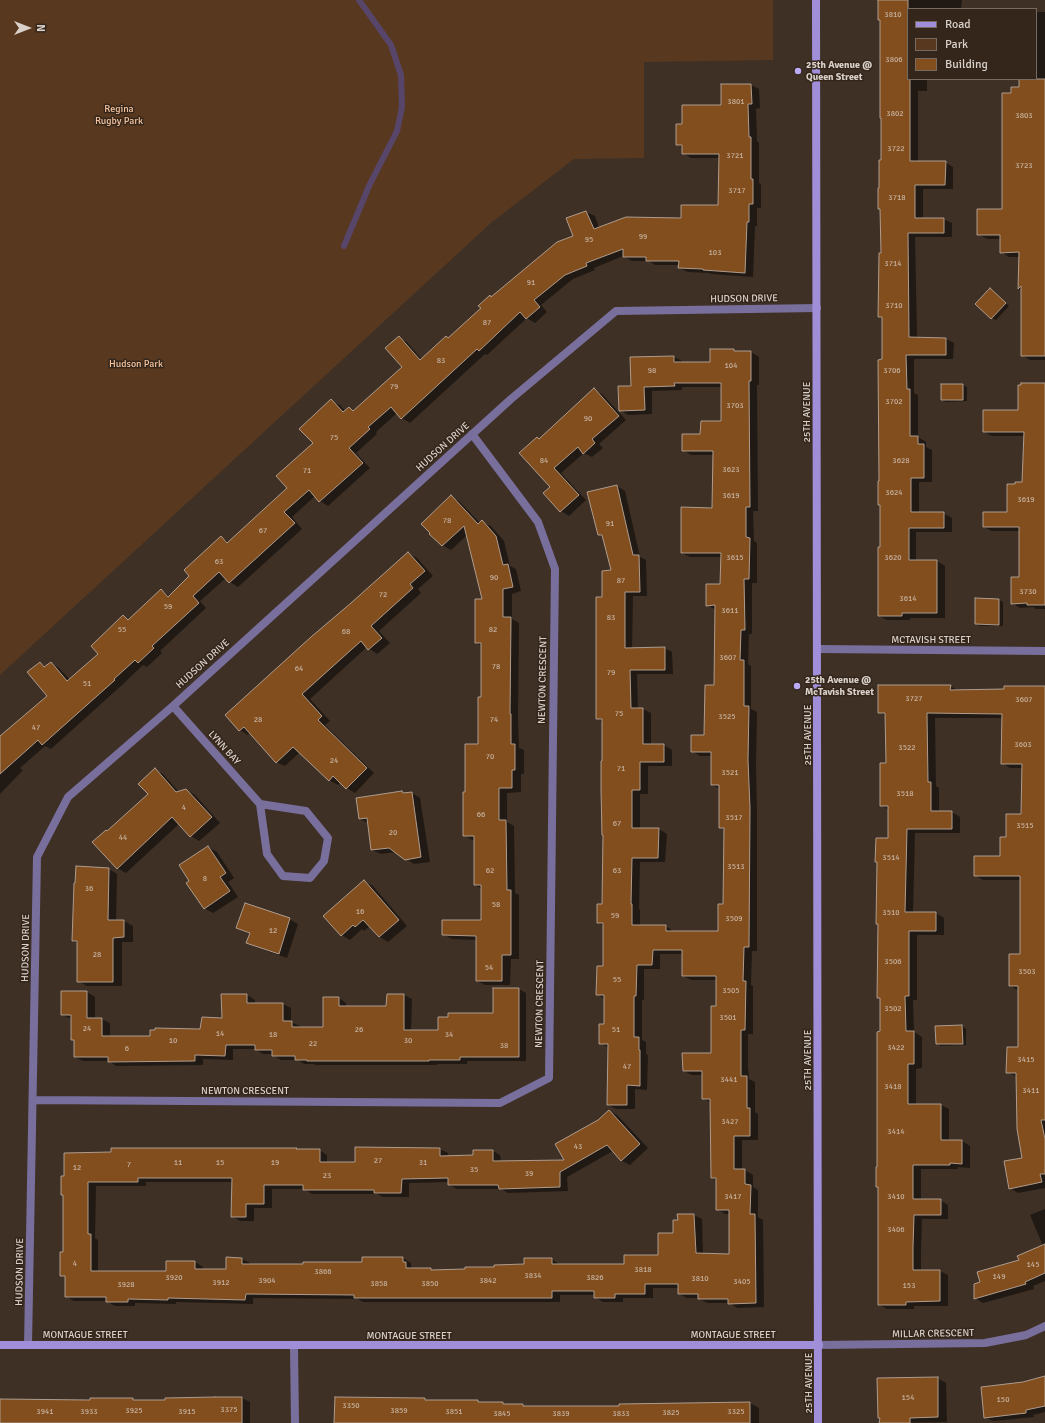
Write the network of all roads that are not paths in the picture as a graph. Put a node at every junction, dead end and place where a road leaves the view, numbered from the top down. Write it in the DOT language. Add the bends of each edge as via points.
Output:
graph roads {
  1 [pos="816,0"];
  2 [pos="817,308"];
  3 [pos="472,434"];
  4 [pos="818,649"];
  5 [pos="1045,651"];
  6 [pos="173,706"];
  7 [pos="260,804"];
  8 [pos="33,1100"];
  9 [pos="1045,1326"];
  10 [pos="28,1345"];
  11 [pos="819,1345"];
  12 [pos="0,1346"];
  13 [pos="294,1346"];
  14 [pos="295,1423"];
  15 [pos="818,1423"];
  1 -- 2 [label="street, 25TH AVENUE"];
  2 -- 3 [label="street, HUDSON DRIVE" via="616,311"];
  2 -- 4 [label="street, 25TH AVENUE"];
  3 -- 6 [label="street, HUDSON DRIVE"];
  3 -- 8 [label="street, NEWTON CRESCENT" via="538,522 555,569 549,1078 500,1103"];
  4 -- 5 [label="street, MCTAVISH STREET"];
  4 -- 11 [label="street, 25TH AVENUE"];
  6 -- 7 [label="street, LYNN BAY"];
  6 -- 8 [label="street, HUDSON DRIVE" via="68,797 37,857"];
  7 -- 7 [label="street" via="267,854 283,876 310,878 324,861 328,838 306,811"];
  8 -- 10 [label="street, HUDSON DRIVE"];
  9 -- 11 [label="street, MILLAR CRESCENT" via="1026,1335 985,1343"];
  10 -- 12 [label="street, MONTAGUE STREET"];
  10 -- 13 [label="street, MONTAGUE STREET"];
  11 -- 13 [label="street, MONTAGUE STREET"];
  11 -- 15 [label="street, 25TH AVENUE"];
  13 -- 14 [label="street"];
}
